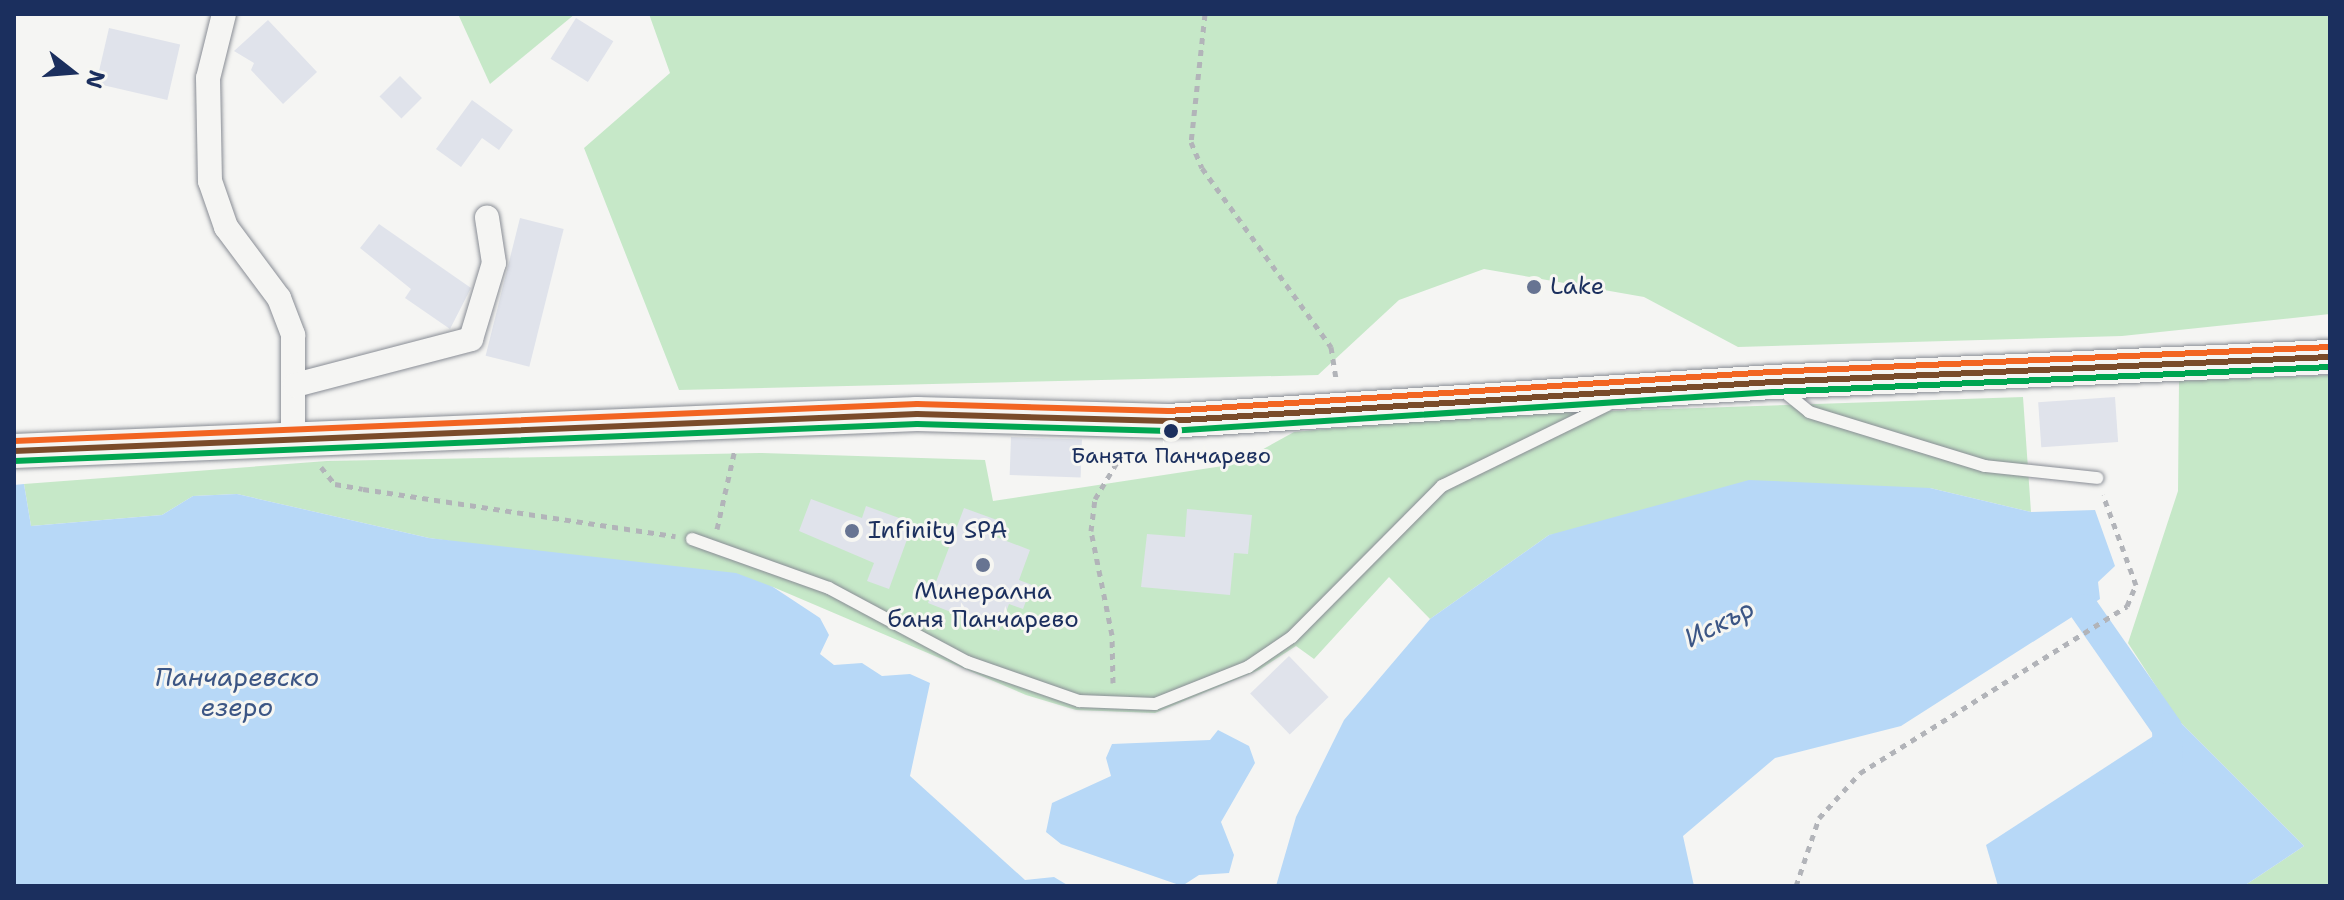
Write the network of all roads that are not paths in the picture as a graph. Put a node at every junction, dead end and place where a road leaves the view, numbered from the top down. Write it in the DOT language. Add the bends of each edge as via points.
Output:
graph roads {
  1 [pos="224,14"];
  2 [pos="487,218"];
  3 [pos="2330,357"];
  4 [pos="1772,382"];
  5 [pos="295,385"];
  6 [pos="1639,389"];
  7 [pos="306,442"];
  8 [pos="14,451"];
  9 [pos="2097,478"];
  10 [pos="692,539"];
  1 -- 5 [label="street" via="208,78 210,181 226,227 279,298 293,335"];
  2 -- 5 [label="street" via="494,263 471,339"];
  3 -- 4 [label="main road"];
  4 -- 6 [label="main road"];
  4 -- 9 [label="lane" via="1809,412 1985,466"];
  5 -- 7 [label="street"];
  6 -- 7 [label="main road" via="1142,421 917,414"];
  6 -- 10 [label="lane" via="1442,486 1361,574 1248,667 1155,704 1079,701 967,662 829,588"];
  7 -- 8 [label="main road"];
}
